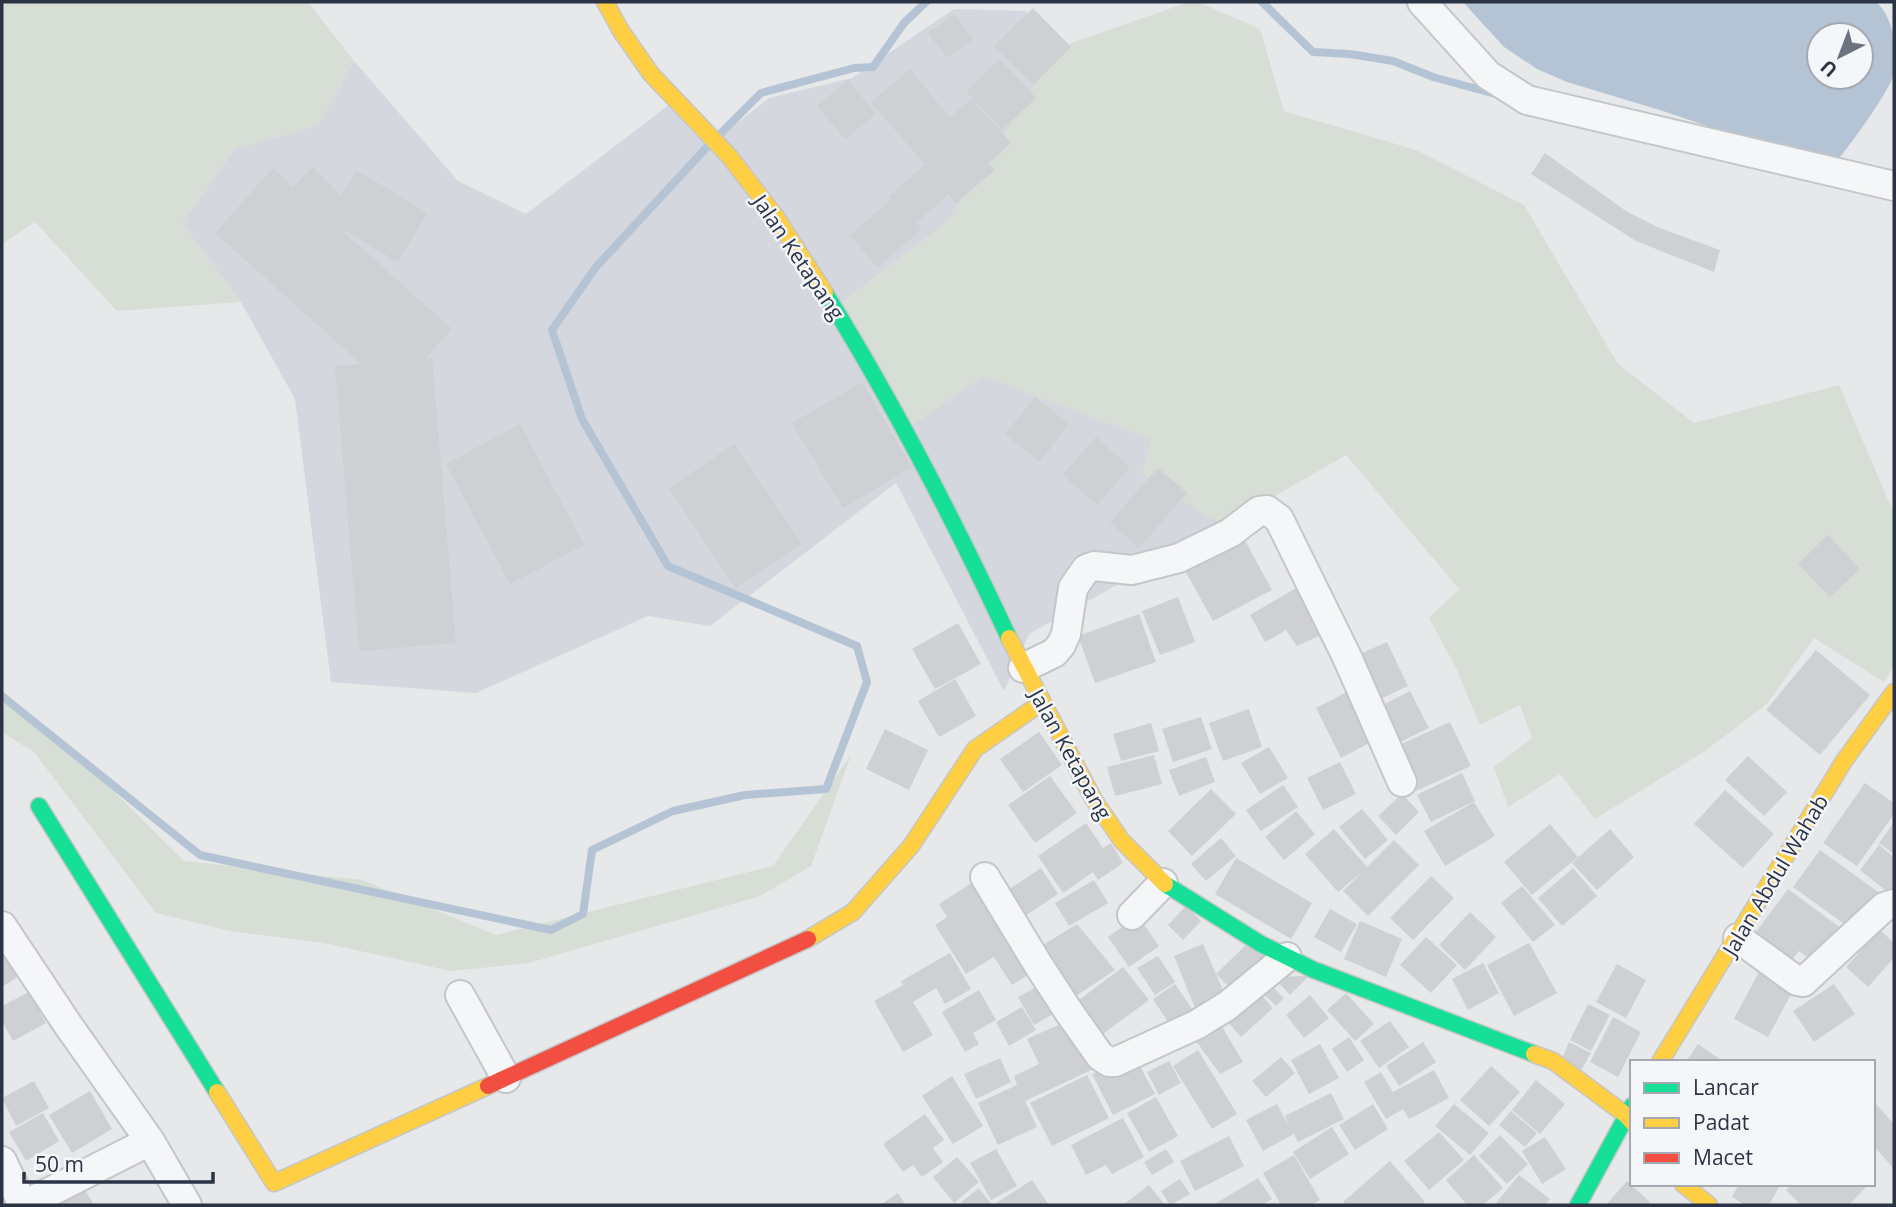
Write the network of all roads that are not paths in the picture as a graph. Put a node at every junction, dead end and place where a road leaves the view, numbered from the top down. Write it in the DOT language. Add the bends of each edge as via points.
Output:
graph roads {
  1 [pos="605,2"];
  2 [pos="1422,2"];
  3 [pos="1894,186"];
  4 [pos="1023,668"];
  5 [pos="1894,692"];
  6 [pos="1041,703"];
  7 [pos="1402,782"];
  8 [pos="39,806"];
  9 [pos="985,877"];
  10 [pos="1163,883"];
  11 [pos="1894,904"];
  12 [pos="1132,915"];
  13 [pos="2,926"];
  14 [pos="1738,938"];
  15 [pos="1287,957"];
  16 [pos="460,995"];
  17 [pos="1661,1060"];
  18 [pos="506,1078"];
  19 [pos="1630,1114"];
  20 [pos="150,1141"];
  21 [pos="2,1161"];
  22 [pos="1685,1186"];
  23 [pos="24,1205"];
  24 [pos="187,1205"];
  25 [pos="1578,1205"];
  26 [pos="1709,1205"];
  1 -- 4 [label="street, Jalan Ketapang" via="651,74 729,156 776,217 866,361 954,524"];
  2 -- 3 [label="street" via="1488,75 1527,100"];
  4 -- 6 [label="street, Jalan Ketapang"];
  4 -- 7 [label="street" via="1061,645 1073,588 1086,569 1132,570 1179,558 1267,510 1279,519"];
  5 -- 14 [label="street, Jalan Abdul Wahab" via="1837,773"];
  6 -- 10 [label="street, Jalan Ketapang" via="1094,800 1122,841"];
  6 -- 18 [label="street" via="975,749 911,846 853,912 794,947"];
  8 -- 18 [label="street" via="274,1183"];
  9 -- 15 [label="street" via="1061,1000 1100,1056 1110,1062 1196,1025"];
  10 -- 12 [label="street"];
  10 -- 15 [label="street, Jalan Ketapang"];
  11 -- 14 [label="street" via="1884,907 1802,982"];
  13 -- 20 [label="street"];
  14 -- 17 [label="street, Jalan Abdul Wahab"];
  15 -- 19 [label="street, Jalan Ketapang" via="1534,1052"];
  16 -- 18 [label="street"];
  19 -- 25 [label="street"];
  20 -- 23 [label="street"];
  20 -- 24 [label="street"];
  21 -- 23 [label="street"];
  22 -- 26 [label="street"];
}
